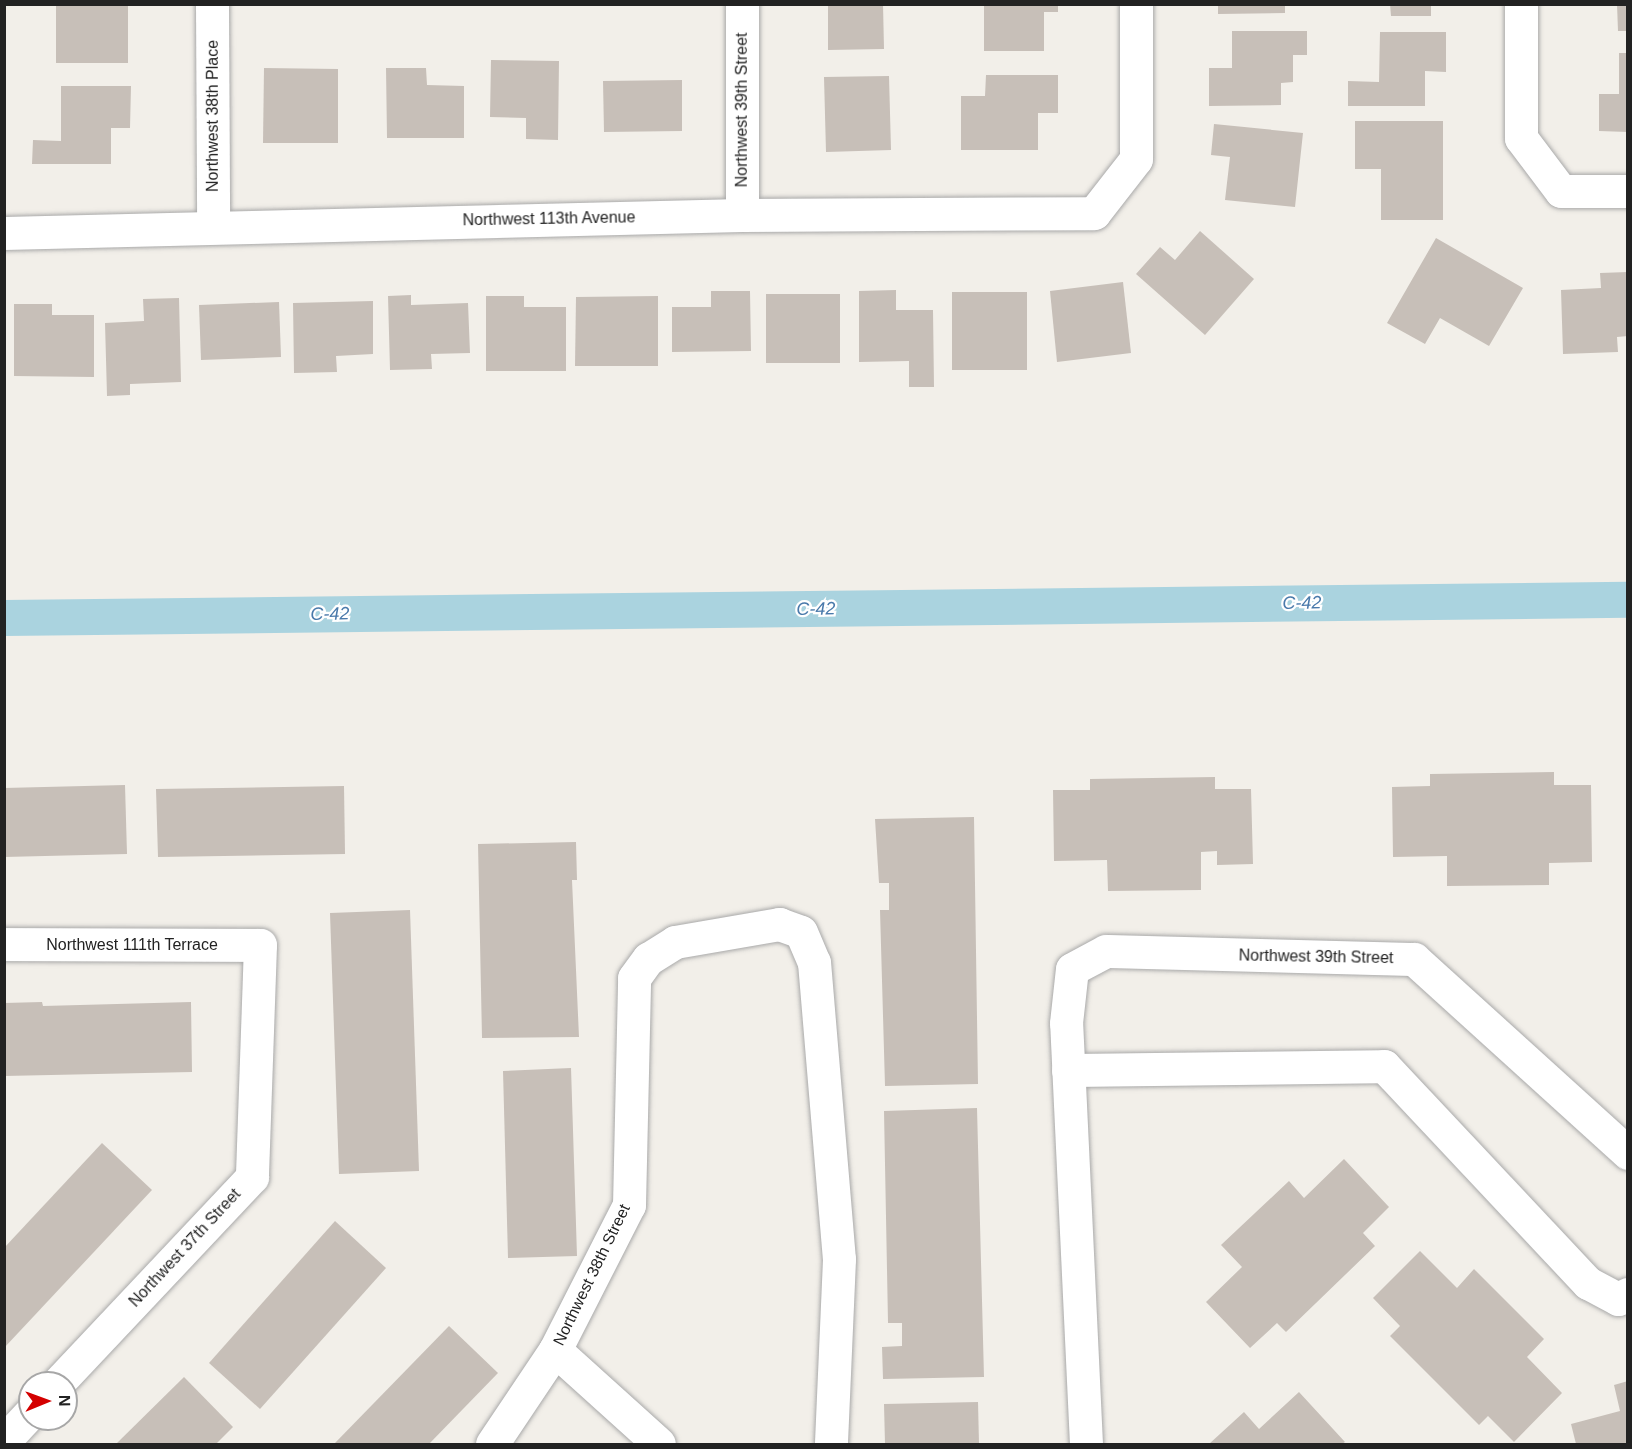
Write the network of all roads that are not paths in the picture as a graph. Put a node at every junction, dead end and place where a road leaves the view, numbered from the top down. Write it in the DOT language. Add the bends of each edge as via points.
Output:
graph roads {
  1 [pos="212,4"];
  2 [pos="742,4"];
  3 [pos="1136,4"];
  4 [pos="1521,4"];
  5 [pos="1628,191"];
  6 [pos="742,215"];
  7 [pos="213,227"];
  8 [pos="4,232"];
  9 [pos="4,944"];
  10 [pos="261,945"];
  11 [pos="1068,1070"];
  12 [pos="1628,1153"];
  13 [pos="1628,1294"];
  14 [pos="555,1350"];
  15 [pos="69,1371"];
  16 [pos="18,1426"];
  17 [pos="4,1441"];
  18 [pos="492,1444"];
  19 [pos="659,1444"];
  20 [pos="831,1444"];
  21 [pos="1086,1444"];
  1 -- 7 [label="street, Northwest 38th Place"];
  2 -- 6 [label="street, Northwest 39th Street"];
  3 -- 6 [label="street, Northwest 113th Avenue" via="1136,159 1094,213"];
  4 -- 5 [label="street" via="1521,138 1561,191"];
  6 -- 7 [label="street, Northwest 113th Avenue"];
  7 -- 8 [label="street, Northwest 113th Avenue"];
  9 -- 10 [label="street, Northwest 111th Terrace"];
  10 -- 15 [label="street, Northwest 37th Street" via="252,1176"];
  11 -- 12 [label="street, Northwest 39th Street" via="1066,1023 1072,969 1106,951 1414,959"];
  11 -- 13 [label="street" via="1384,1066 1588,1283 1618,1299"];
  11 -- 21 [label="street, Northwest 39th Street"];
  14 -- 18 [label="street, Northwest 38th Street"];
  14 -- 19 [label="street"];
  14 -- 20 [label="street, Northwest 38th Street" via="629,1205 634,978 648,959 675,942 779,924 801,932 814,962 838,1259"];
  16 -- 17 [label="street"];
}
